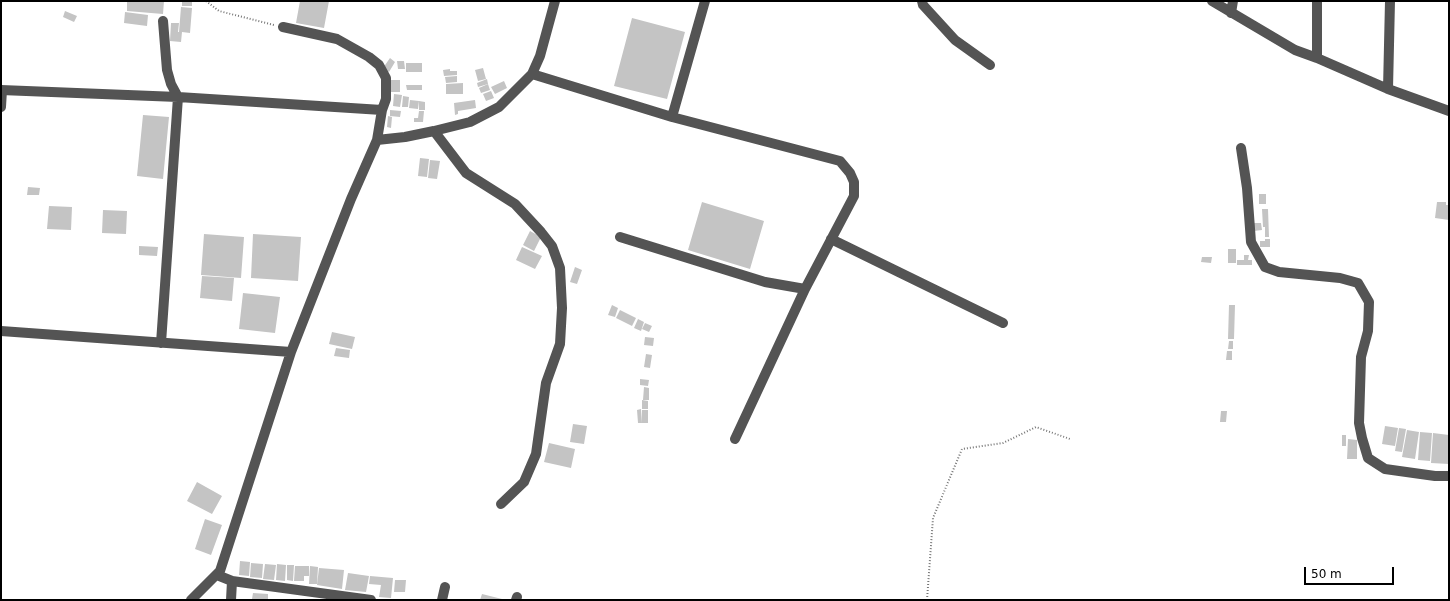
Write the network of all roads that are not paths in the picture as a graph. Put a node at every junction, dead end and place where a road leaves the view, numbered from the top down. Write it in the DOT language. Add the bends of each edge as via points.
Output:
graph roads {
  1 [pos="555,1"];
  2 [pos="705,1"];
  3 [pos="922,1"];
  4 [pos="1212,1"];
  5 [pos="1233,1"];
  6 [pos="1317,1"];
  7 [pos="1390,1"];
  8 [pos="1231,13"];
  9 [pos="163,22"];
  10 [pos="283,27"];
  11 [pos="1317,58"];
  12 [pos="990,65"];
  13 [pos="532,74"];
  14 [pos="1388,89"];
  15 [pos="2,90"];
  16 [pos="178,97"];
  17 [pos="1,108"];
  18 [pos="382,110"];
  19 [pos="1449,111"];
  20 [pos="672,117"];
  21 [pos="434,131"];
  22 [pos="377,140"];
  23 [pos="1241,148"];
  24 [pos="620,237"];
  25 [pos="831,239"];
  26 [pos="805,289"];
  27 [pos="1003,323"];
  28 [pos="1,331"];
  29 [pos="162,342"];
  30 [pos="291,352"];
  31 [pos="735,439"];
  32 [pos="1449,476"];
  33 [pos="502,504"];
  34 [pos="217,575"];
  35 [pos="232,581"];
  36 [pos="445,587"];
  37 [pos="191,600"];
  38 [pos="231,600"];
  39 [pos="371,600"];
  40 [pos="442,600"];
  1 -- 13 [label="street" via="540,56"];
  2 -- 20 [label="street"];
  3 -- 12 [label="street" via="955,40"];
  4 -- 8 [label="street"];
  5 -- 8 [label="street"];
  6 -- 11 [label="street"];
  7 -- 14 [label="street"];
  8 -- 11 [label="street" via="1295,50"];
  9 -- 16 [label="street" via="167,70"];
  10 -- 18 [label="street" via="337,39 380,65 386,78 386,99"];
  11 -- 14 [label="street"];
  13 -- 20 [label="street"];
  13 -- 21 [label="street" via="499,107 470,122"];
  14 -- 19 [label="street"];
  15 -- 16 [label="street"];
  15 -- 17 [label="street"];
  16 -- 18 [label="street"];
  16 -- 29 [label="street"];
  18 -- 22 [label="street"];
  20 -- 25 [label="street" via="840,161 854,182 854,196"];
  21 -- 22 [label="street"];
  21 -- 33 [label="street" via="466,173 515,204 541,232 552,246 560,268 560,344 546,383 536,454 524,482"];
  22 -- 30 [label="street"];
  23 -- 32 [label="street" via="1251,242 1265,267 1279,272 1340,278 1358,283 1369,302 1368,331 1361,357 1359,423 1368,458 1384,468"];
  24 -- 26 [label="street" via="765,282"];
  25 -- 26 [label="street"];
  25 -- 27 [label="street"];
  26 -- 31 [label="street"];
  28 -- 29 [label="street"];
  29 -- 30 [label="street"];
  30 -- 34 [label="street"];
  34 -- 35 [label="street"];
  34 -- 37 [label="street"];
  35 -- 38 [label="street"];
  35 -- 39 [label="street"];
  36 -- 40 [label="street"];
}
